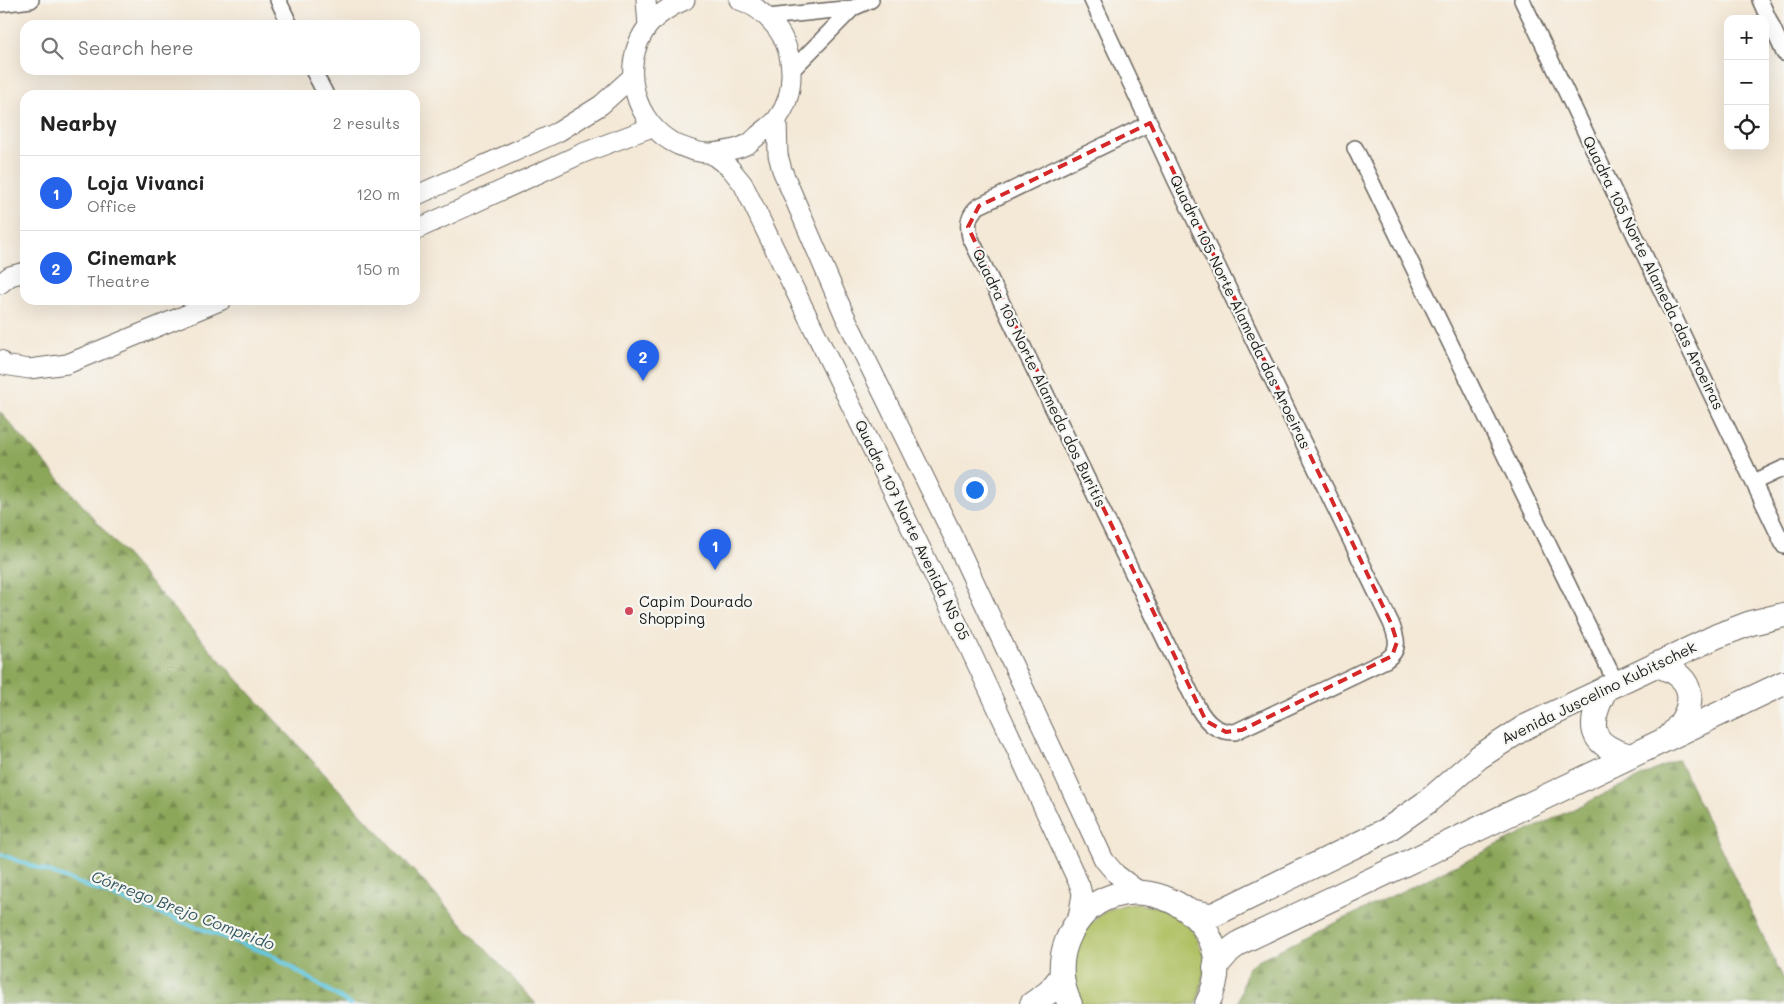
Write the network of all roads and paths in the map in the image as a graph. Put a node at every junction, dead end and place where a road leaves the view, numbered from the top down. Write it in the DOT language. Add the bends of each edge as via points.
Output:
graph roads {
  1 [pos="30,0"];
  2 [pos="278,0"];
  3 [pos="646,0"];
  4 [pos="685,0"];
  5 [pos="739,0"];
  6 [pos="871,0"];
  7 [pos="1092,0"];
  8 [pos="1522,0"];
  9 [pos="1760,0"];
  10 [pos="0,4"];
  11 [pos="853,8"];
  12 [pos="768,17"];
  13 [pos="288,20"];
  14 [pos="648,26"];
  15 [pos="1784,52"];
  16 [pos="791,71"];
  17 [pos="316,75"];
  18 [pos="632,77"];
  19 [pos="323,90"];
  20 [pos="777,119"];
  21 [pos="1150,123"];
  22 [pos="652,127"];
  23 [pos="1355,148"];
  24 [pos="710,153"];
  25 [pos="420,194"];
  26 [pos="420,228"];
  27 [pos="20,273"];
  28 [pos="0,284"];
  29 [pos="210,305"];
  30 [pos="0,360"];
  31 [pos="1784,468"];
  32 [pos="1754,482"];
  33 [pos="1784,546"];
  34 [pos="1784,615"];
  35 [pos="1655,665"];
  36 [pos="1784,683"];
  37 [pos="1611,686"];
  38 [pos="1206,721"];
  39 [pos="1669,738"];
  40 [pos="1631,756"];
  41 [pos="1140,892"];
  42 [pos="1190,912"];
  43 [pos="1077,923"];
  44 [pos="1215,967"];
  45 [pos="1062,976"];
  46 [pos="1032,1004"];
  47 [pos="1070,1004"];
  48 [pos="1206,1004"];
  1 -- 10 [label="street"];
  2 -- 13 [label="street"];
  3 -- 14 [label="street"];
  4 -- 14 [label="street" via="668,8"];
  5 -- 12 [label="street"];
  6 -- 11 [label="street"];
  7 -- 21 [label="street, Quadra 105 Norte Alameda das Aroeiras"];
  8 -- 32 [label="street, Quadra 105 Norte Alameda das Aroeiras"];
  9 -- 15 [label="street"];
  11 -- 12 [label="street"];
  11 -- 16 [label="street"];
  12 -- 16 [label="street" via="788,51"];
  14 -- 18 [label="street" via="635,50"];
  16 -- 20 [label="street" via="788,96"];
  17 -- 19 [label="street"];
  18 -- 22 [label="street" via="638,104"];
  18 -- 25 [label="street" via="600,105 558,132"];
  20 -- 24 [label="street" via="748,144"];
  20 -- 41 [label="street" via="782,170 844,314 954,538 1104,860"];
  21 -- 38 [label="street, Quadra 105 Norte Alameda dos Buritís" via="979,206 972,213 968,227"];
  21 -- 38 [label="street, Quadra 105 Norte Alameda das Aroeiras" via="1391,623 1397,646 1386,660 1242,730 1226,732"];
  22 -- 24 [label="street" via="669,141 688,150"];
  22 -- 26 [label="street" via="583,153"];
  23 -- 37 [label="street"];
  24 -- 43 [label="street, Quadra 107 Norte Avenida NS 05" via="730,168 743,184 967,643 1080,886 1082,894"];
  27 -- 28 [label="street"];
  29 -- 30 [label="street" via="67,364 29,369 4,365"];
  31 -- 32 [label="street"];
  32 -- 33 [label="street, Quadra 105 Norte Alameda das Aroeiras"];
  34 -- 35 [label="main road, Avenida Juscelino Kubitschek" via="1728,632"];
  35 -- 37 [label="main road, Avenida Juscelino Kubitschek"];
  35 -- 39 [label="main road" via="1678,675 1688,692 1689,710"];
  36 -- 39 [label="main road"];
  37 -- 40 [label="main road" via="1594,713 1594,731 1606,747"];
  37 -- 42 [label="main road, Avenida Juscelino Kubitschek" via="1502,740 1427,802 1387,830 1215,914"];
  39 -- 40 [label="main road"];
  40 -- 44 [label="main road" via="1241,942"];
  41 -- 42 [label="main road" via="1168,898"];
  41 -- 43 [label="main road" via="1106,900"];
  42 -- 44 [label="main road" via="1209,938"];
  43 -- 45 [label="main road" via="1065,948"];
  44 -- 48 [label="main road" via="1213,988"];
  45 -- 46 [label="main road" via="1049,992"];
  45 -- 47 [label="main road"];
}
